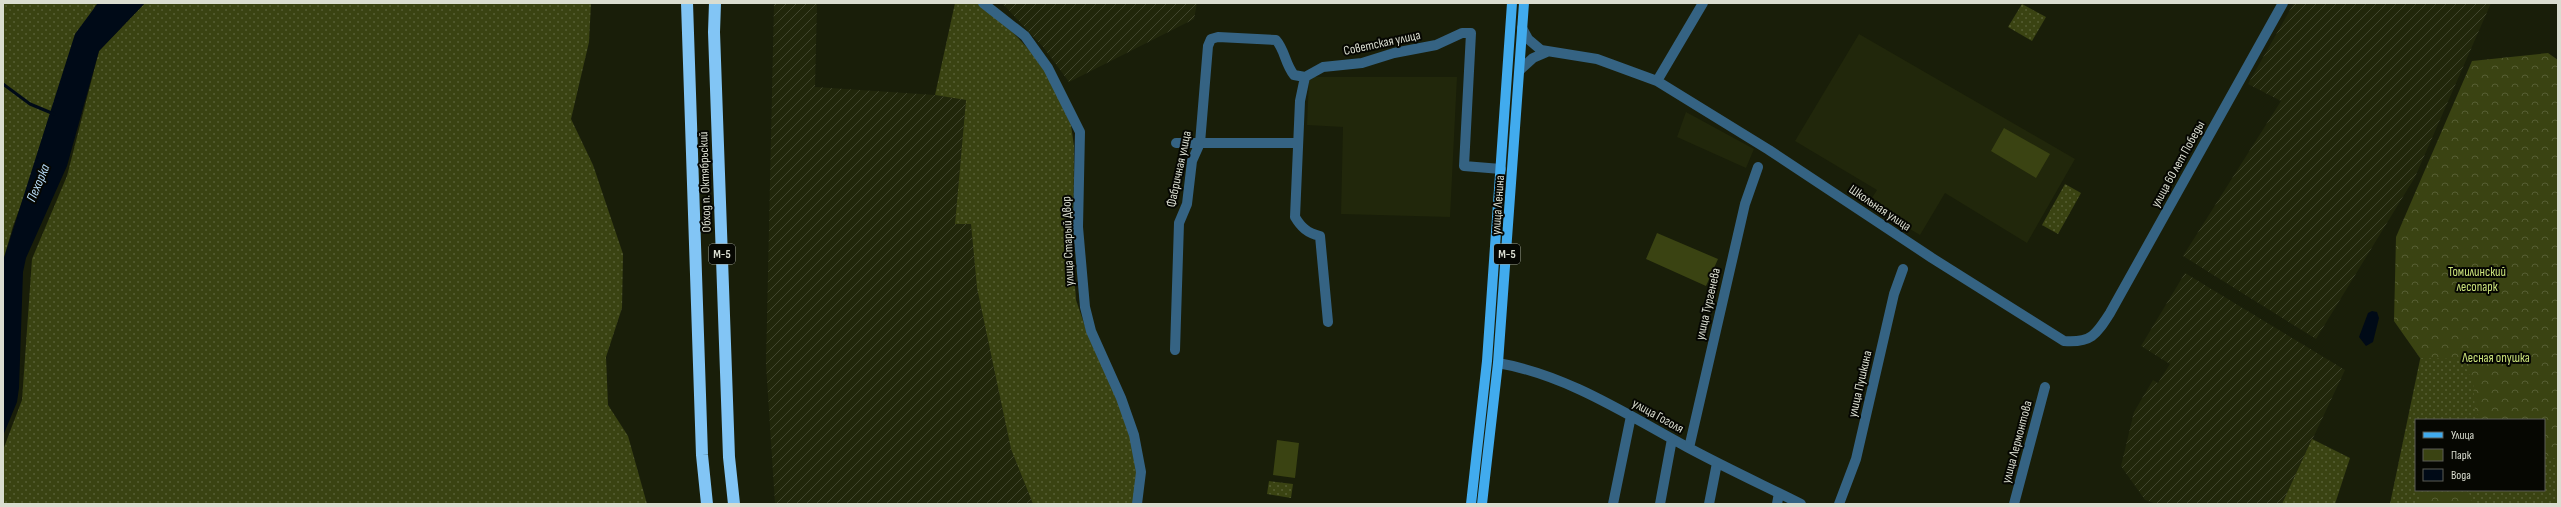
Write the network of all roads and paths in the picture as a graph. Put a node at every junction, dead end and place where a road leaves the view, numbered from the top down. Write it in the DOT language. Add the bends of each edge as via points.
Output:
graph roads {
  1 [pos="687,3"];
  2 [pos="715,3"];
  3 [pos="982,3"];
  4 [pos="1512,3"];
  5 [pos="1524,3"];
  6 [pos="1703,3"];
  7 [pos="2284,3"];
  8 [pos="1522,28"];
  9 [pos="1547,52"];
  10 [pos="1520,70"];
  11 [pos="1305,77"];
  12 [pos="1657,81"];
  13 [pos="1176,143"];
  14 [pos="1200,143"];
  15 [pos="1298,143"];
  16 [pos="1758,167"];
  17 [pos="1501,169"];
  18 [pos="1903,269"];
  19 [pos="1328,322"];
  20 [pos="2092,336"];
  21 [pos="1175,350"];
  22 [pos="1498,363"];
  23 [pos="2045,387"];
  24 [pos="1631,416"];
  25 [pos="1672,439"];
  26 [pos="1689,448"];
  27 [pos="1717,463"];
  28 [pos="1779,493"];
  29 [pos="707,504"];
  30 [pos="734,504"];
  31 [pos="1137,504"];
  32 [pos="1471,504"];
  33 [pos="1482,504"];
  34 [pos="1613,504"];
  35 [pos="1660,504"];
  36 [pos="1709,504"];
  37 [pos="1777,504"];
  38 [pos="1801,504"];
  39 [pos="1839,504"];
  40 [pos="2014,504"];
  1 -- 29 [label="highway, Обход п. Октябрьский / М-5" via="702,455"];
  2 -- 30 [label="highway, Обход п. Октябрьский / М-5" via="729,449"];
  3 -- 31 [label="street, улица Старый Двор" via="1025,36 1048,68 1080,132 1078,227 1085,307 1091,331 1121,398 1134,435 1141,472"];
  4 -- 17 [label="main road, улица Ленина / М-5"];
  5 -- 8 [label="main road, улица Ленина / М-5"];
  6 -- 12 [label="street"];
  7 -- 20 [label="street, улица 60 лет Победы" via="2110,313"];
  8 -- 9 [label="street, Школьная улица" via="1534,45"];
  8 -- 10 [label="main road, улица Ленина / М-5"];
  9 -- 10 [label="street" via="1533,58"];
  9 -- 12 [label="street, Школьная улица" via="1597,59"];
  10 -- 22 [label="main road, улица Ленина / М-5"];
  11 -- 14 [label="street, Фабричная улица" via="1294,75 1288,68 1282,46 1276,40 1218,37 1212,39 1208,46"];
  11 -- 15 [label="street" via="1300,101"];
  11 -- 17 [label="street, Советская улица" via="1323,67 1362,63 1394,53 1436,45 1462,33 1471,33 1464,166"];
  12 -- 20 [label="street, Школьная улица" via="1770,150 1932,258 2064,341 2081,342"];
  13 -- 14 [label="street"];
  14 -- 15 [label="street"];
  14 -- 21 [label="street, Фабричная улица" via="1192,161 1188,204 1179,223"];
  15 -- 19 [label="street" via="1295,216 1300,226 1311,234 1320,236"];
  16 -- 26 [label="street, улица Тургенева" via="1745,204"];
  17 -- 32 [label="main road, улица Ленина / М-5" via="1487,361"];
  18 -- 39 [label="street, улица Пушкина" via="1894,294 1856,459"];
  22 -- 24 [label="street, улица Гоголя" via="1552,377 1581,389"];
  22 -- 33 [label="main road, улица Ленина / М-5"];
  23 -- 40 [label="street, улица Лермонтова"];
  24 -- 25 [label="street, улица Гоголя"];
  24 -- 34 [label="street"];
  25 -- 26 [label="street, улица Гоголя"];
  25 -- 35 [label="street"];
  26 -- 27 [label="street, улица Гоголя"];
  27 -- 28 [label="street, улица Гоголя"];
  27 -- 36 [label="street"];
  28 -- 37 [label="street"];
  28 -- 38 [label="street, улица Гоголя"];
}
